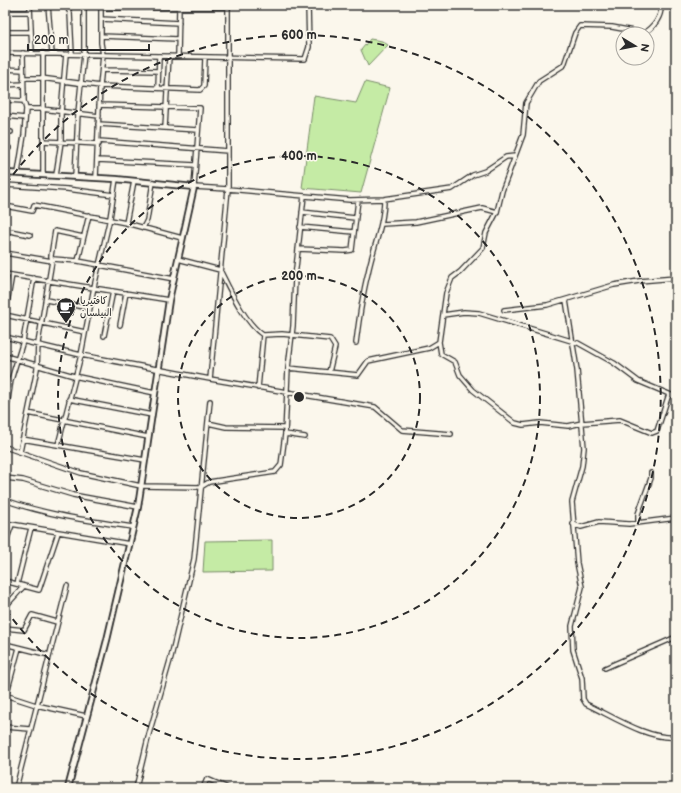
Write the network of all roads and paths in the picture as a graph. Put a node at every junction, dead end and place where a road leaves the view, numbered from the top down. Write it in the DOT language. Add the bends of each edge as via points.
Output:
graph roads {
  1 [pos="30,5"];
  2 [pos="48,5"];
  3 [pos="66,5"];
  4 [pos="84,5"];
  5 [pos="308,5"];
  6 [pos="662,5"];
  7 [pos="101,6"];
  8 [pos="228,6"];
  9 [pos="180,7"];
  10 [pos="5,12"];
  11 [pos="30,12"];
  12 [pos="101,19"];
  13 [pos="179,22"];
  14 [pos="5,32"];
  15 [pos="31,32"];
  16 [pos="101,36"];
  17 [pos="178,39"];
  18 [pos="5,53"];
  19 [pos="23,53"];
  20 [pos="32,53"];
  21 [pos="43,53"];
  22 [pos="52,54"];
  23 [pos="66,54"];
  24 [pos="72,54"];
  25 [pos="84,54"];
  26 [pos="103,55"];
  27 [pos="159,56"];
  28 [pos="169,56"];
  29 [pos="178,56"];
  30 [pos="205,57"];
  31 [pos="227,58"];
  32 [pos="5,69"];
  33 [pos="22,70"];
  34 [pos="102,70"];
  35 [pos="159,71"];
  36 [pos="23,78"];
  37 [pos="41,78"];
  38 [pos="63,81"];
  39 [pos="81,83"];
  40 [pos="23,84"];
  41 [pos="5,85"];
  42 [pos="100,86"];
  43 [pos="158,88"];
  44 [pos="167,88"];
  45 [pos="5,100"];
  46 [pos="24,101"];
  47 [pos="99,105"];
  48 [pos="166,106"];
  49 [pos="26,109"];
  50 [pos="42,109"];
  51 [pos="60,112"];
  52 [pos="78,113"];
  53 [pos="5,116"];
  54 [pos="99,116"];
  55 [pos="25,118"];
  56 [pos="98,124"];
  57 [pos="165,128"];
  58 [pos="198,130"];
  59 [pos="5,132"];
  60 [pos="11,132"];
  61 [pos="43,141"];
  62 [pos="62,142"];
  63 [pos="78,143"];
  64 [pos="99,143"];
  65 [pos="197,148"];
  66 [pos="228,151"];
  67 [pos="515,156"];
  68 [pos="98,160"];
  69 [pos="195,165"];
  70 [pos="5,173"];
  71 [pos="18,173"];
  72 [pos="43,174"];
  73 [pos="56,175"];
  74 [pos="75,177"];
  75 [pos="96,178"];
  76 [pos="116,179"];
  77 [pos="134,181"];
  78 [pos="153,182"];
  79 [pos="5,185"];
  80 [pos="194,187"];
  81 [pos="228,189"];
  82 [pos="114,196"];
  83 [pos="304,196"];
  84 [pos="384,199"];
  85 [pos="358,200"];
  86 [pos="5,206"];
  87 [pos="302,212"];
  88 [pos="497,212"];
  89 [pos="89,215"];
  90 [pos="355,218"];
  91 [pos="109,220"];
  92 [pos="126,224"];
  93 [pos="382,224"];
  94 [pos="300,227"];
  95 [pos="143,228"];
  96 [pos="5,230"];
  97 [pos="354,232"];
  98 [pos="30,235"];
  99 [pos="83,237"];
  100 [pos="182,238"];
  101 [pos="298,248"];
  102 [pos="5,253"];
  103 [pos="178,259"];
  104 [pos="53,260"];
  105 [pos="78,261"];
  106 [pos="99,265"];
  107 [pos="220,270"];
  108 [pos="5,274"];
  109 [pos="12,275"];
  110 [pos="34,278"];
  111 [pos="676,278"];
  112 [pos="174,279"];
  113 [pos="49,280"];
  114 [pos="94,287"];
  115 [pos="114,291"];
  116 [pos="126,293"];
  117 [pos="46,300"];
  118 [pos="169,300"];
  119 [pos="566,300"];
  120 [pos="89,308"];
  121 [pos="504,310"];
  122 [pos="444,314"];
  123 [pos="5,315"];
  124 [pos="27,320"];
  125 [pos="42,322"];
  126 [pos="120,325"];
  127 [pos="84,332"];
  128 [pos="262,335"];
  129 [pos="292,335"];
  130 [pos="104,336"];
  131 [pos="5,337"];
  132 [pos="24,341"];
  133 [pos="573,341"];
  134 [pos="439,342"];
  135 [pos="38,343"];
  136 [pos="356,343"];
  137 [pos="81,354"];
  138 [pos="5,356"];
  139 [pos="17,360"];
  140 [pos="36,365"];
  141 [pos="288,368"];
  142 [pos="158,369"];
  143 [pos="329,372"];
  144 [pos="74,376"];
  145 [pos="210,379"];
  146 [pos="258,388"];
  147 [pos="155,393"];
  148 [pos="288,393"];
  149 [pos="670,394"];
  150 [pos="676,397"];
  151 [pos="69,399"];
  152 [pos="210,401"];
  153 [pos="28,413"];
  154 [pos="152,415"];
  155 [pos="5,419"];
  156 [pos="64,420"];
  157 [pos="582,422"];
  158 [pos="208,423"];
  159 [pos="285,428"];
  160 [pos="285,434"];
  161 [pos="451,434"];
  162 [pos="148,437"];
  163 [pos="305,437"];
  164 [pos="22,439"];
  165 [pos="58,444"];
  166 [pos="5,447"];
  167 [pos="20,452"];
  168 [pos="145,460"];
  169 [pos="651,473"];
  170 [pos="5,478"];
  171 [pos="141,486"];
  172 [pos="201,487"];
  173 [pos="5,500"];
  174 [pos="138,507"];
  175 [pos="675,519"];
  176 [pos="5,523"];
  177 [pos="638,523"];
  178 [pos="573,524"];
  179 [pos="12,525"];
  180 [pos="133,527"];
  181 [pos="31,528"];
  182 [pos="58,533"];
  183 [pos="5,544"];
  184 [pos="130,544"];
  185 [pos="5,581"];
  186 [pos="17,584"];
  187 [pos="24,586"];
  188 [pos="66,586"];
  189 [pos="5,607"];
  190 [pos="57,622"];
  191 [pos="5,628"];
  192 [pos="676,637"];
  193 [pos="5,644"];
  194 [pos="19,648"];
  195 [pos="49,655"];
  196 [pos="605,668"];
  197 [pos="6,696"];
  198 [pos="36,705"];
  199 [pos="86,716"];
  200 [pos="5,727"];
  201 [pos="30,730"];
  202 [pos="676,737"];
  203 [pos="16,788"];
  204 [pos="68,788"];
  205 [pos="136,788"];
  206 [pos="203,788"];
  207 [pos="228,788"];
  1 -- 11 [label="street"];
  2 -- 22 [label="street"];
  3 -- 24 [label="street" via="70,14"];
  4 -- 25 [label="street"];
  5 -- 31 [label="street" via="309,41 308,55 305,59"];
  6 -- 67 [label="street" via="660,15 644,33 612,27 584,25 578,28 564,65 539,81 529,97 524,114 523,135"];
  7 -- 9 [label="street"];
  7 -- 12 [label="street"];
  8 -- 9 [label="street"];
  8 -- 31 [label="street"];
  9 -- 13 [label="street"];
  10 -- 11 [label="street"];
  11 -- 15 [label="street"];
  12 -- 13 [label="street"];
  12 -- 16 [label="street"];
  13 -- 17 [label="street"];
  14 -- 15 [label="street"];
  15 -- 20 [label="street"];
  16 -- 17 [label="street"];
  16 -- 26 [label="street"];
  17 -- 29 [label="street"];
  18 -- 19 [label="street"];
  19 -- 20 [label="street"];
  19 -- 33 [label="street"];
  20 -- 21 [label="street"];
  21 -- 22 [label="street"];
  21 -- 37 [label="street"];
  22 -- 23 [label="street"];
  23 -- 24 [label="street"];
  23 -- 38 [label="street"];
  24 -- 25 [label="street"];
  25 -- 26 [label="street"];
  25 -- 39 [label="street"];
  26 -- 27 [label="street"];
  26 -- 34 [label="street"];
  27 -- 28 [label="street"];
  27 -- 35 [label="street"];
  28 -- 29 [label="street"];
  28 -- 44 [label="street"];
  29 -- 30 [label="street"];
  30 -- 31 [label="street"];
  30 -- 44 [label="street" via="202,89"];
  31 -- 66 [label="street"];
  32 -- 33 [label="street"];
  33 -- 36 [label="street"];
  34 -- 35 [label="street"];
  34 -- 42 [label="street"];
  35 -- 43 [label="street"];
  36 -- 37 [label="street"];
  36 -- 40 [label="street"];
  37 -- 38 [label="street"];
  37 -- 50 [label="street"];
  38 -- 39 [label="street"];
  38 -- 51 [label="street"];
  39 -- 42 [label="street"];
  39 -- 52 [label="street"];
  40 -- 41 [label="street"];
  40 -- 46 [label="street"];
  42 -- 43 [label="street"];
  42 -- 47 [label="street"];
  43 -- 44 [label="street"];
  44 -- 48 [label="street"];
  45 -- 46 [label="street"];
  46 -- 49 [label="street"];
  47 -- 48 [label="street"];
  47 -- 54 [label="street"];
  48 -- 57 [label="street"];
  48 -- 58 [label="street" via="200,108"];
  49 -- 50 [label="street"];
  49 -- 55 [label="street"];
  50 -- 51 [label="street"];
  50 -- 61 [label="street"];
  51 -- 52 [label="street"];
  51 -- 62 [label="street"];
  52 -- 54 [label="street"];
  52 -- 63 [label="street"];
  53 -- 55 [label="street"];
  54 -- 56 [label="street"];
  55 -- 71 [label="street"];
  56 -- 57 [label="street"];
  56 -- 64 [label="street"];
  57 -- 58 [label="street"];
  58 -- 65 [label="street"];
  59 -- 60 [label="street"];
  61 -- 62 [label="street"];
  61 -- 72 [label="street"];
  62 -- 63 [label="street"];
  62 -- 73 [label="street"];
  63 -- 64 [label="street"];
  63 -- 74 [label="street"];
  64 -- 65 [label="street"];
  64 -- 68 [label="street"];
  65 -- 66 [label="street"];
  65 -- 69 [label="street"];
  66 -- 81 [label="street"];
  67 -- 84 [label="street" via="506,157 452,190"];
  67 -- 88 [label="street"];
  68 -- 69 [label="street"];
  68 -- 75 [label="street"];
  69 -- 80 [label="street"];
  70 -- 71 [label="street"];
  71 -- 72 [label="street"];
  72 -- 73 [label="street"];
  73 -- 74 [label="street"];
  74 -- 75 [label="street"];
  75 -- 76 [label="street"];
  76 -- 77 [label="street"];
  76 -- 82 [label="street"];
  77 -- 78 [label="street"];
  77 -- 92 [label="street"];
  78 -- 80 [label="street"];
  78 -- 95 [label="street" via="147,220"];
  79 -- 82 [label="street" via="67,189"];
  80 -- 81 [label="street"];
  80 -- 100 [label="street"];
  81 -- 83 [label="street"];
  81 -- 107 [label="street"];
  82 -- 91 [label="street"];
  83 -- 85 [label="street"];
  83 -- 87 [label="street"];
  84 -- 85 [label="street"];
  84 -- 93 [label="street"];
  85 -- 90 [label="street"];
  86 -- 89 [label="street" via="32,211 34,205"];
  87 -- 90 [label="street"];
  87 -- 94 [label="street"];
  88 -- 93 [label="street" via="482,208 416,222"];
  88 -- 122 [label="street" via="486,233 483,248 452,278 446,293"];
  89 -- 91 [label="street"];
  89 -- 99 [label="street"];
  90 -- 97 [label="street"];
  91 -- 92 [label="street"];
  91 -- 106 [label="street"];
  92 -- 95 [label="street"];
  93 -- 136 [label="street" via="367,274"];
  94 -- 97 [label="street"];
  94 -- 101 [label="street"];
  95 -- 100 [label="street"];
  96 -- 98 [label="street"];
  97 -- 101 [label="street" via="352,250"];
  99 -- 104 [label="street" via="55,231 51,256"];
  99 -- 105 [label="street"];
  100 -- 103 [label="street"];
  101 -- 129 [label="street"];
  102 -- 104 [label="street"];
  103 -- 107 [label="street"];
  103 -- 112 [label="street"];
  104 -- 105 [label="street"];
  104 -- 113 [label="street"];
  105 -- 106 [label="street"];
  106 -- 112 [label="street"];
  106 -- 114 [label="street"];
  107 -- 128 [label="street" via="255,330"];
  107 -- 145 [label="street"];
  108 -- 109 [label="street"];
  109 -- 110 [label="street"];
  109 -- 123 [label="street"];
  110 -- 113 [label="street"];
  110 -- 124 [label="street"];
  111 -- 119 [label="street" via="614,285"];
  112 -- 118 [label="street"];
  113 -- 114 [label="street"];
  113 -- 117 [label="street"];
  114 -- 115 [label="street"];
  114 -- 120 [label="street"];
  115 -- 116 [label="street"];
  115 -- 130 [label="street"];
  116 -- 118 [label="street"];
  116 -- 126 [label="street"];
  117 -- 120 [label="street"];
  117 -- 125 [label="street"];
  118 -- 142 [label="street"];
  119 -- 121 [label="street"];
  119 -- 133 [label="street"];
  120 -- 127 [label="street"];
  122 -- 133 [label="street" via="479,313"];
  122 -- 134 [label="street"];
  123 -- 124 [label="street"];
  124 -- 125 [label="street"];
  124 -- 132 [label="street"];
  125 -- 127 [label="street"];
  125 -- 135 [label="street"];
  127 -- 137 [label="street"];
  128 -- 129 [label="street"];
  128 -- 146 [label="street"];
  129 -- 141 [label="street"];
  129 -- 143 [label="street" via="333,341 335,347"];
  131 -- 132 [label="street"];
  132 -- 135 [label="street"];
  132 -- 139 [label="street"];
  133 -- 149 [label="street" via="614,363 638,381"];
  133 -- 157 [label="street"];
  134 -- 143 [label="street" via="429,348 368,362 358,375"];
  134 -- 157 [label="street" via="441,354 454,362 460,375 473,390 515,423 568,426"];
  135 -- 137 [label="street"];
  135 -- 140 [label="street"];
  137 -- 142 [label="street"];
  137 -- 144 [label="street"];
  138 -- 139 [label="street"];
  139 -- 140 [label="street"];
  139 -- 155 [label="street"];
  140 -- 144 [label="street"];
  140 -- 153 [label="street"];
  141 -- 143 [label="street"];
  141 -- 148 [label="street"];
  142 -- 145 [label="street"];
  142 -- 147 [label="street"];
  144 -- 147 [label="street"];
  144 -- 151 [label="street"];
  145 -- 146 [label="street"];
  146 -- 148 [label="street"];
  147 -- 154 [label="street"];
  148 -- 159 [label="street"];
  148 -- 161 [label="street" via="375,407 402,430"];
  149 -- 150 [label="street"];
  149 -- 157 [label="street" via="657,431 652,433 620,420"];
  151 -- 154 [label="street"];
  151 -- 156 [label="street"];
  152 -- 158 [label="street"];
  153 -- 156 [label="street"];
  153 -- 164 [label="street"];
  154 -- 162 [label="street"];
  156 -- 162 [label="street"];
  156 -- 165 [label="street"];
  157 -- 178 [label="street" via="584,448 572,502"];
  158 -- 159 [label="street" via="226,427"];
  158 -- 172 [label="street"];
  159 -- 160 [label="street"];
  160 -- 163 [label="street"];
  160 -- 172 [label="street" via="281,465 275,472 209,482"];
  162 -- 168 [label="street"];
  164 -- 165 [label="street"];
  164 -- 167 [label="street"];
  165 -- 168 [label="street"];
  166 -- 167 [label="street"];
  167 -- 171 [label="street" via="81,473"];
  168 -- 171 [label="street"];
  169 -- 177 [label="street" via="638,514"];
  170 -- 174 [label="street" via="23,480 73,495"];
  171 -- 172 [label="street"];
  171 -- 174 [label="street"];
  172 -- 205 [label="street" via="197,541 189,586"];
  173 -- 180 [label="street" via="52,514"];
  174 -- 180 [label="street"];
  175 -- 177 [label="street"];
  176 -- 179 [label="street"];
  177 -- 178 [label="street" via="599,522 581,527"];
  178 -- 202 [label="street" via="582,587 572,626 573,650 582,678 583,699 586,704 652,735"];
  179 -- 181 [label="street"];
  179 -- 183 [label="street"];
  180 -- 184 [label="street"];
  181 -- 182 [label="street"];
  181 -- 186 [label="street"];
  182 -- 184 [label="street"];
  182 -- 187 [label="street" via="39,590"];
  184 -- 199 [label="street"];
  185 -- 186 [label="street"];
  186 -- 187 [label="street"];
  187 -- 189 [label="street"];
  188 -- 190 [label="street"];
  190 -- 191 [label="street" via="32,615 24,630"];
  190 -- 195 [label="street"];
  192 -- 196 [label="street"];
  193 -- 194 [label="street"];
  194 -- 195 [label="street"];
  194 -- 197 [label="street"];
  195 -- 198 [label="street"];
  197 -- 198 [label="street"];
  198 -- 199 [label="street"];
  198 -- 201 [label="street"];
  199 -- 204 [label="street"];
  200 -- 201 [label="street"];
  201 -- 203 [label="street"];
  206 -- 207 [label="street" via="207,779"];
}
